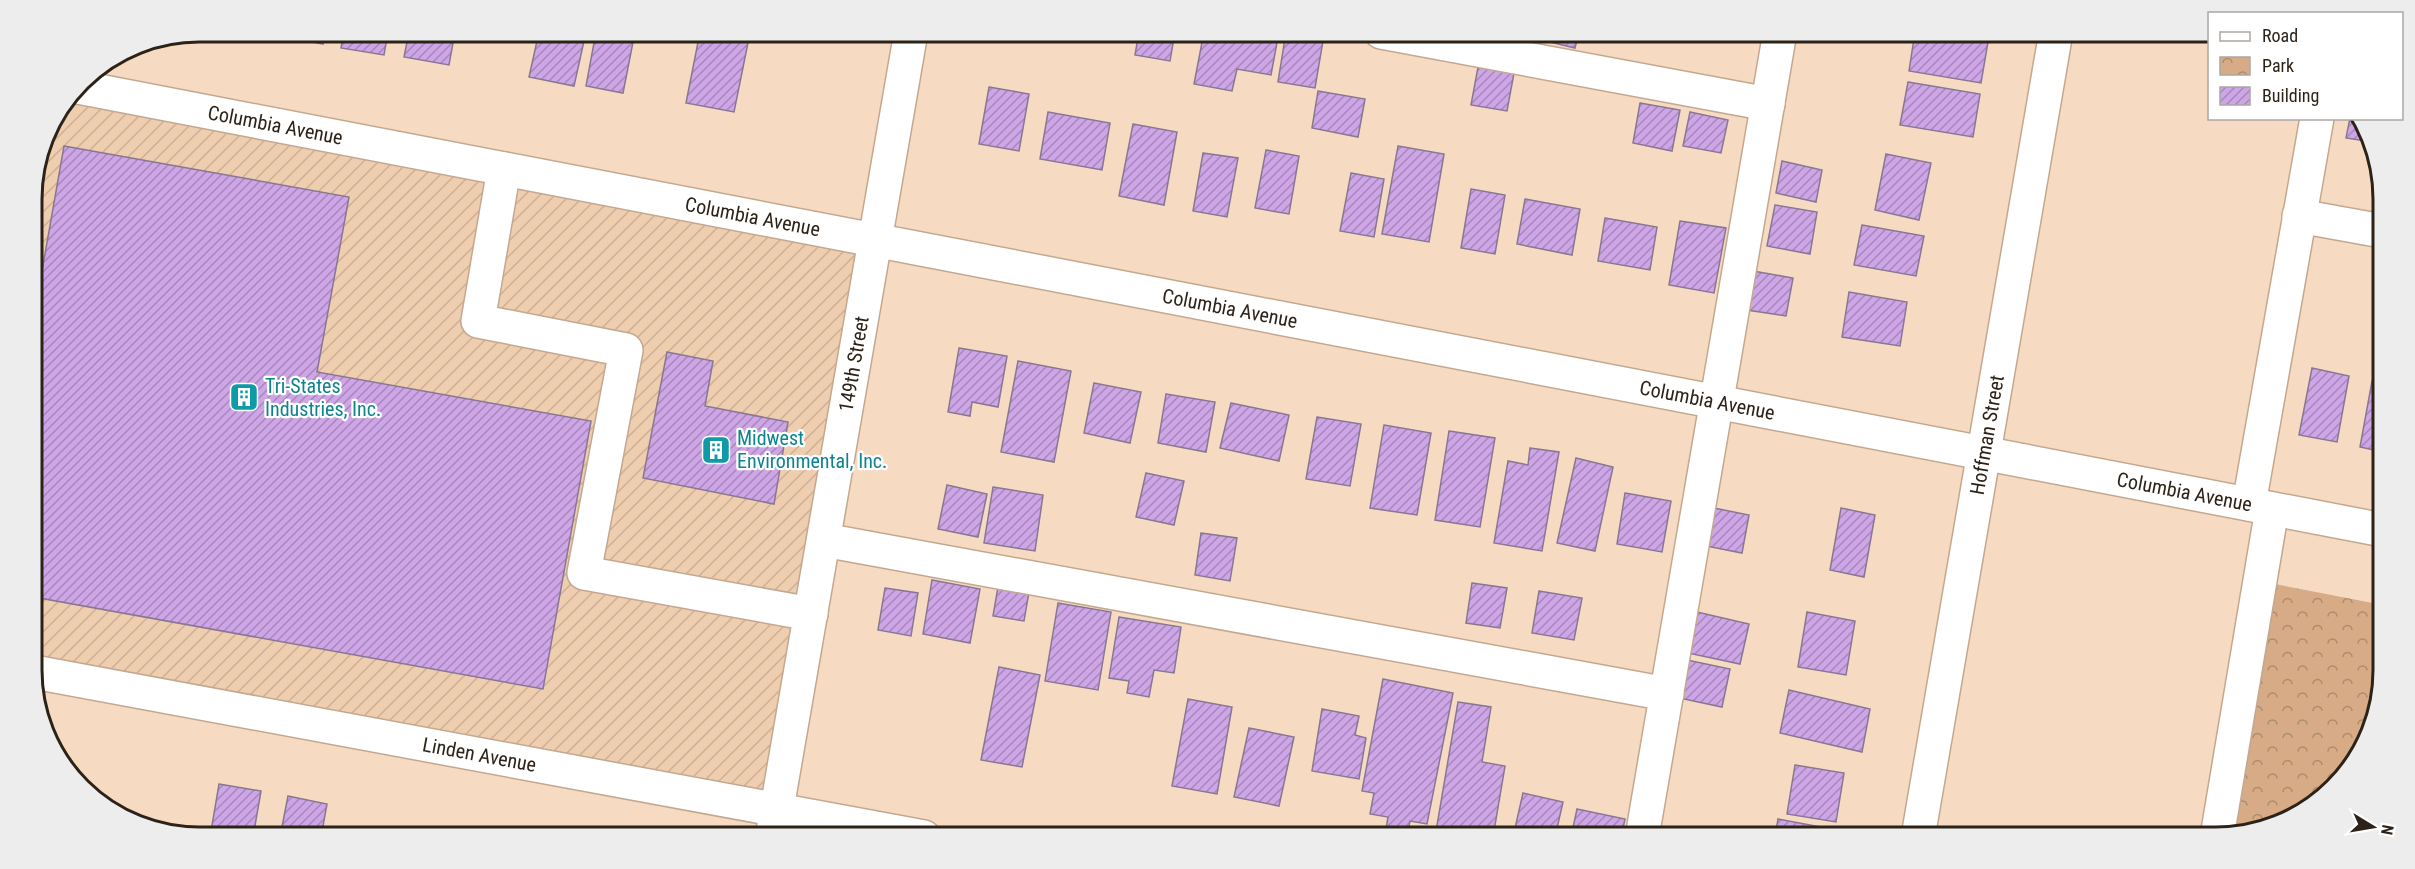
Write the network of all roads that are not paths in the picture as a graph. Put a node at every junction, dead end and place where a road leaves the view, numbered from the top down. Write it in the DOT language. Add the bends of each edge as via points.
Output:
graph roads {
  1 [pos="909,42"];
  2 [pos="1435,42"];
  3 [pos="1778,42"];
  4 [pos="2054,42"];
  5 [pos="87,89"];
  6 [pos="1768,104"];
  7 [pos="2317,120"];
  8 [pos="504,169"];
  9 [pos="2300,216"];
  10 [pos="2373,229"];
  11 [pos="875,240"];
  12 [pos="1718,402"];
  13 [pos="1984,453"];
  14 [pos="2260,506"];
  15 [pos="2373,528"];
  16 [pos="824,540"];
  17 [pos="811,614"];
  18 [pos="42,674"];
  19 [pos="1667,694"];
  20 [pos="775,824"];
  21 [pos="809,827"];
  22 [pos="1644,827"];
  23 [pos="1920,827"];
  24 [pos="2218,827"];
  1 -- 11 [label="street, 149th Street"];
  2 -- 6 [label="street"];
  3 -- 6 [label="street"];
  4 -- 13 [label="street, Hoffman Street"];
  5 -- 8 [label="street, Columbia Avenue"];
  6 -- 12 [label="street"];
  7 -- 9 [label="street"];
  8 -- 11 [label="street, Columbia Avenue"];
  8 -- 17 [label="street" via="478,321 626,350 584,573"];
  9 -- 10 [label="street"];
  9 -- 14 [label="street"];
  11 -- 12 [label="street, Columbia Avenue"];
  11 -- 16 [label="street, 149th Street"];
  12 -- 13 [label="street, Columbia Avenue"];
  12 -- 19 [label="street"];
  13 -- 14 [label="street, Columbia Avenue"];
  13 -- 23 [label="street, Hoffman Street"];
  14 -- 15 [label="street, Columbia Avenue"];
  14 -- 24 [label="street"];
  16 -- 17 [label="street, 149th Street"];
  16 -- 19 [label="street"];
  17 -- 20 [label="street, 149th Street"];
  18 -- 20 [label="street, Linden Avenue"];
  19 -- 22 [label="street"];
  20 -- 21 [label="street, Linden Avenue"];
}
